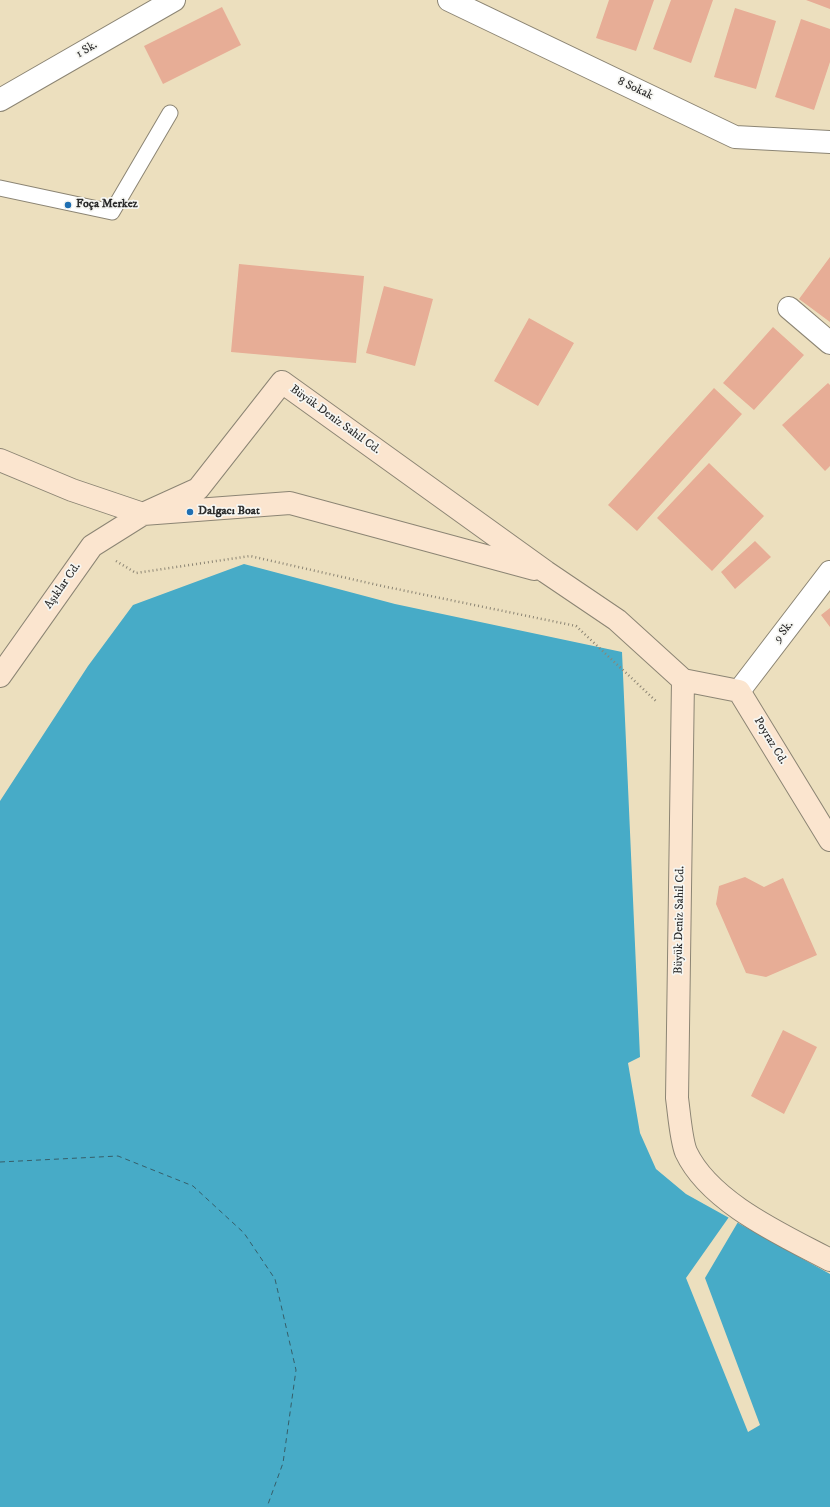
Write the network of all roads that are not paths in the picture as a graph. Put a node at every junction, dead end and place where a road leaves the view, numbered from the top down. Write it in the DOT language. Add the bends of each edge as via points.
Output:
graph roads {
  1 [pos="174,0"];
  2 [pos="449,0"];
  3 [pos="0,100"];
  4 [pos="170,113"];
  5 [pos="830,142"];
  6 [pos="0,188"];
  7 [pos="789,308"];
  8 [pos="830,344"];
  9 [pos="0,460"];
  10 [pos="144,514"];
  11 [pos="546,572"];
  12 [pos="830,572"];
  13 [pos="0,676"];
  14 [pos="683,680"];
  15 [pos="739,691"];
  16 [pos="830,840"];
  17 [pos="830,1260"];
  1 -- 3 [label="street, 1 Sk."];
  2 -- 5 [label="street, 8 Sokak" via="735,137"];
  4 -- 6 [label="lane" via="112,212"];
  7 -- 8 [label="street"];
  9 -- 10 [label="street, Büyük Deniz Sahil Cd." via="72,490"];
  10 -- 11 [label="street, Büyük Deniz Sahil Cd." via="290,503"];
  10 -- 11 [label="street, Büyük Deniz Sahil Cd." via="198,488 282,382"];
  10 -- 13 [label="street, Aşıklar Cd." via="92,546"];
  11 -- 14 [label="street, Büyük Deniz Sahil Cd." via="617,620"];
  12 -- 15 [label="street, 9 Sk."];
  14 -- 15 [label="street"];
  14 -- 17 [label="street, Büyük Deniz Sahil Cd." via="677,1098 686,1151 707,1183 755,1220"];
  15 -- 16 [label="street, Poyraz Cd."];
}
